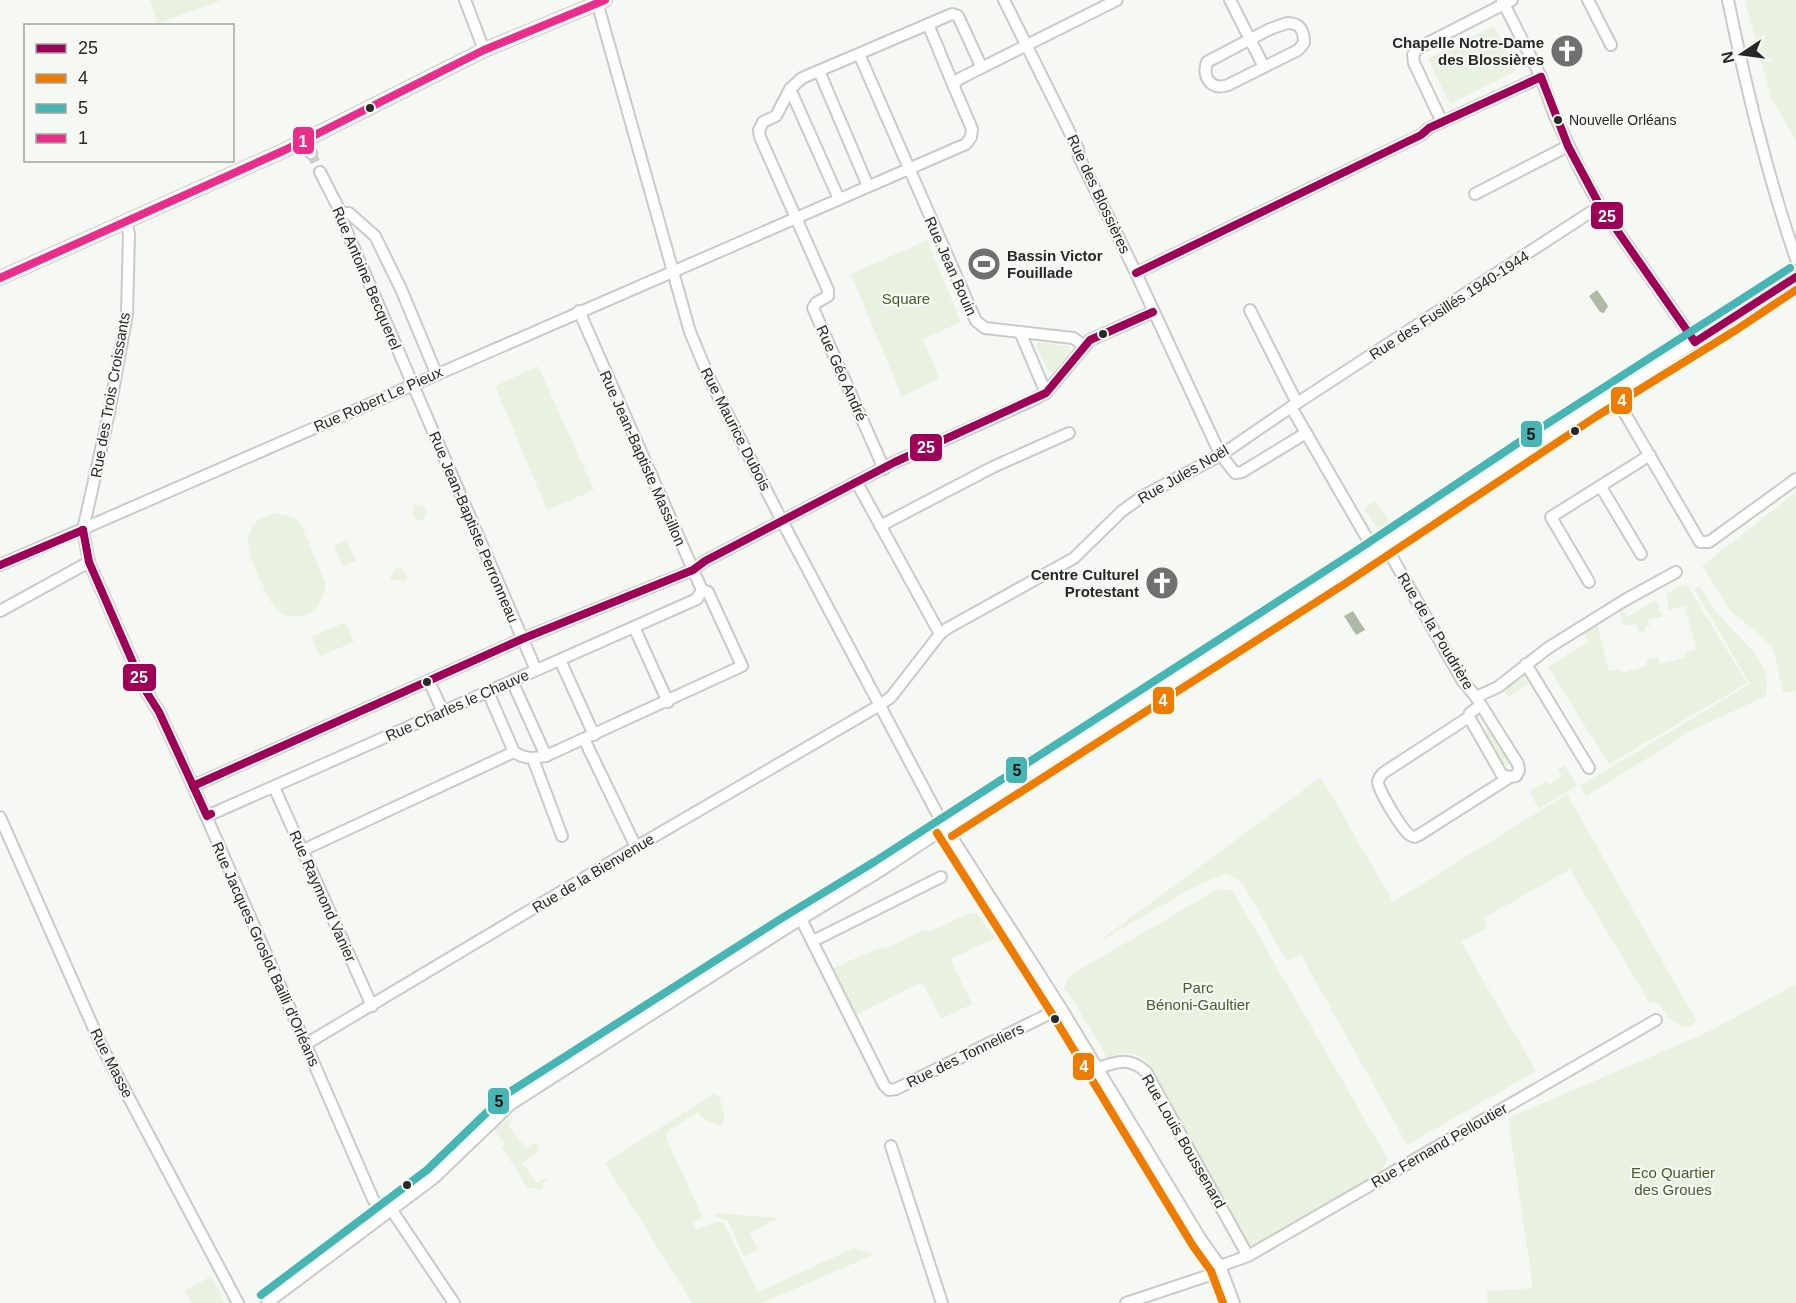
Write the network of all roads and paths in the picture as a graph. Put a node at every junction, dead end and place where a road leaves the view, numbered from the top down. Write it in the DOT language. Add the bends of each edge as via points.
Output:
graph roads {
  1 [pos="465,0"];
  2 [pos="1004,0"];
  3 [pos="1117,0"];
  4 [pos="1230,0"];
  5 [pos="1588,0"];
  6 [pos="1728,0"];
  7 [pos="601,1"];
  8 [pos="1506,1"];
  9 [pos="928,24"];
  10 [pos="1250,39"];
  11 [pos="1026,45"];
  12 [pos="1611,45"];
  13 [pos="484,50"];
  14 [pos="859,54"];
  15 [pos="981,66"];
  16 [pos="1264,67"];
  17 [pos="819,71"];
  18 [pos="1541,77"];
  19 [pos="954,87"];
  20 [pos="790,89"];
  21 [pos="1442,122"];
  22 [pos="304,138"];
  23 [pos="1568,146"];
  24 [pos="311,153"];
  25 [pos="908,168"];
  26 [pos="320,172"];
  27 [pos="868,186"];
  28 [pos="1475,195"];
  29 [pos="839,200"];
  30 [pos="1600,206"];
  31 [pos="341,213"];
  32 [pos="796,218"];
  33 [pos="126,222"];
  34 [pos="1796,259"];
  35 [pos="674,270"];
  36 [pos="1136,273"];
  37 [pos="1796,277"];
  38 [pos="0,278"];
  39 [pos="1250,310"];
  40 [pos="579,311"];
  41 [pos="1153,312"];
  42 [pos="1020,332"];
  43 [pos="1695,342"];
  44 [pos="1085,346"];
  45 [pos="436,373"];
  46 [pos="413,384"];
  47 [pos="1046,393"];
  48 [pos="1613,393"];
  49 [pos="1294,405"];
  50 [pos="1069,433"];
  51 [pos="1306,433"];
  52 [pos="1221,455"];
  53 [pos="1650,455"];
  54 [pos="884,469"];
  55 [pos="1796,479"];
  56 [pos="857,483"];
  57 [pos="1601,487"];
  58 [pos="782,521"];
  59 [pos="880,526"];
  60 [pos="83,530"];
  61 [pos="1385,545"];
  62 [pos="1375,552"];
  63 [pos="1641,554"];
  64 [pos="89,561"];
  65 [pos="0,565"];
  66 [pos="693,570"];
  67 [pos="1676,572"];
  68 [pos="1589,582"];
  69 [pos="702,590"];
  70 [pos="0,612"];
  71 [pos="634,627"];
  72 [pos="940,634"];
  73 [pos="522,639"];
  74 [pos="560,660"];
  75 [pos="1526,664"];
  76 [pos="536,670"];
  77 [pos="429,681"];
  78 [pos="512,681"];
  79 [pos="488,692"];
  80 [pos="1479,701"];
  81 [pos="668,702"];
  82 [pos="880,705"];
  83 [pos="443,712"];
  84 [pos="1469,717"];
  85 [pos="589,737"];
  86 [pos="514,752"];
  87 [pos="546,756"];
  88 [pos="533,759"];
  89 [pos="1588,768"];
  90 [pos="1510,777"];
  91 [pos="193,786"];
  92 [pos="274,787"];
  93 [pos="207,816"];
  94 [pos="0,817"];
  95 [pos="946,827"];
  96 [pos="562,836"];
  97 [pos="636,847"];
  98 [pos="303,850"];
  99 [pos="941,877"];
  100 [pos="801,919"];
  101 [pos="813,941"];
  102 [pos="372,1006"];
  103 [pos="1061,1008"];
  104 [pos="1656,1020"];
  105 [pos="306,1044"];
  106 [pos="1098,1068"];
  107 [pos="891,1146"];
  108 [pos="388,1212"];
  109 [pos="1248,1256"];
  110 [pos="1220,1266"];
  111 [pos="238,1303"];
  112 [pos="267,1303"];
  113 [pos="454,1303"];
  114 [pos="942,1303"];
  115 [pos="1126,1303"];
  116 [pos="1234,1303"];
  1 -- 13 [label="street"];
  2 -- 11 [label="street, Rue des Blossières"];
  3 -- 11 [label="street"];
  4 -- 10 [label="street"];
  5 -- 12 [label="street"];
  6 -- 34 [label="street" via="1773,188"];
  7 -- 13 [label="main road"];
  7 -- 35 [label="street, Rue Maurice Dubois"];
  8 -- 18 [label="street"];
  8 -- 21 [label="street" via="1418,48 1413,55"];
  9 -- 14 [label="street"];
  9 -- 15 [label="street" via="956,14"];
  9 -- 19 [label="street"];
  10 -- 16 [label="street"];
  10 -- 16 [label="street" via="1287,23 1303,30 1301,48"];
  10 -- 16 [label="street" via="1207,62 1206,78 1222,87"];
  11 -- 15 [label="street"];
  11 -- 36 [label="street, Rue des Blossières"];
  13 -- 22 [label="main road"];
  14 -- 17 [label="street"];
  14 -- 25 [label="street, Rue Jean Bouin"];
  15 -- 19 [label="street" via="961,76"];
  17 -- 20 [label="street" via="802,78"];
  17 -- 27 [label="street"];
  18 -- 21 [label="street"];
  18 -- 23 [label="street"];
  19 -- 25 [label="street, Rue Robert Le Pieux" via="972,129 971,137 966,144"];
  20 -- 29 [label="street"];
  20 -- 32 [label="street" via="776,116 763,122 759,130"];
  21 -- 36 [label="street"];
  22 -- 24 [label="street"];
  22 -- 33 [label="main road"];
  23 -- 28 [label="street"];
  23 -- 30 [label="street"];
  25 -- 27 [label="street, Rue Robert Le Pieux"];
  25 -- 42 [label="street, Rue Jean Bouin" via="976,321 985,328"];
  26 -- 31 [label="street, Rue Antoine Becquerel"];
  27 -- 29 [label="street, Rue Robert Le Pieux"];
  29 -- 32 [label="street, Rue Robert Le Pieux"];
  30 -- 43 [label="street"];
  30 -- 49 [label="street, Rue des Fusillés 1940-1944"];
  31 -- 45 [label="street" via="349,213 375,236"];
  31 -- 46 [label="street, Rue Antoine Becquerel"];
  32 -- 35 [label="street, Rue Robert Le Pieux"];
  32 -- 54 [label="street, Rue Géo André" via="828,290 828,296 813,308"];
  33 -- 38 [label="main road"];
  33 -- 60 [label="street, Rue des Trois Croissants" via="127,314"];
  35 -- 40 [label="street, Rue Robert Le Pieux"];
  35 -- 58 [label="street, Rue Maurice Dubois" via="690,332 710,380"];
  36 -- 41 [label="street, Rue des Blossières"];
  37 -- 43 [label="street"];
  39 -- 49 [label="street"];
  40 -- 45 [label="street, Rue Robert Le Pieux"];
  40 -- 66 [label="street, Rue Jean-Baptiste Massillon"];
  41 -- 44 [label="street" via="1095,337"];
  41 -- 52 [label="street, Rue des Blossières"];
  42 -- 44 [label="street, Rue Jean Bouin" via="1073,338"];
  42 -- 47 [label="street"];
  43 -- 48 [label="street"];
  44 -- 47 [label="street"];
  45 -- 46 [label="street, Rue Robert Le Pieux"];
  46 -- 60 [label="street, Rue Robert Le Pieux"];
  46 -- 73 [label="street, Rue Jean-Baptiste Perronneau"];
  47 -- 54 [label="street"];
  48 -- 53 [label="street"];
  48 -- 61 [label="street"];
  49 -- 51 [label="street"];
  49 -- 52 [label="street, Rue Jules Noël"];
  50 -- 59 [label="street" via="993,467"];
  51 -- 52 [label="street" via="1242,472 1234,473"];
  51 -- 62 [label="street"];
  52 -- 72 [label="street, Rue Jules Noël" via="1143,496 1074,558"];
  53 -- 55 [label="street" via="1700,542 1708,543"];
  53 -- 57 [label="street"];
  54 -- 56 [label="street"];
  56 -- 58 [label="street"];
  56 -- 59 [label="street"];
  57 -- 63 [label="street"];
  57 -- 68 [label="street" via="1551,517"];
  58 -- 66 [label="street"];
  58 -- 82 [label="street, Rue Maurice Dubois"];
  59 -- 72 [label="street"];
  60 -- 64 [label="street, Rue des Trois Croissants"];
  60 -- 65 [label="street"];
  61 -- 62 [label="street"];
  61 -- 80 [label="street, Rue de la Poudrière" via="1462,681"];
  62 -- 95 [label="street"];
  64 -- 70 [label="street"];
  64 -- 91 [label="street, Rue Jacques Groslot Bailli d'Orléans" via="144,688"];
  66 -- 69 [label="street, Rue Jean-Baptiste Massillon"];
  66 -- 73 [label="street"];
  67 -- 75 [label="street, Rue de la Poudrière"];
  69 -- 71 [label="street, Rue Charles le Chauve" via="698,599"];
  69 -- 81 [label="street, Rue Jean-Baptiste Massillon" via="708,592 742,666"];
  71 -- 74 [label="street, Rue Charles le Chauve"];
  71 -- 81 [label="street"];
  72 -- 82 [label="street, Rue Jules Noël" via="891,697"];
  73 -- 76 [label="street, Rue Jean-Baptiste Perronneau"];
  73 -- 77 [label="street"];
  74 -- 76 [label="street, Rue Charles le Chauve"];
  74 -- 85 [label="street"];
  75 -- 80 [label="street, Rue de la Poudrière"];
  75 -- 89 [label="street"];
  76 -- 78 [label="street, Rue Charles le Chauve"];
  77 -- 83 [label="street"];
  77 -- 91 [label="street"];
  78 -- 79 [label="street, Rue Charles le Chauve"];
  78 -- 87 [label="street"];
  79 -- 83 [label="street, Rue Charles le Chauve"];
  79 -- 86 [label="street"];
  80 -- 84 [label="street"];
  80 -- 90 [label="street" via="1518,764 1516,776"];
  81 -- 85 [label="street"];
  82 -- 95 [label="street, Rue Maurice Dubois"];
  82 -- 97 [label="street, Rue de la Bienvenue"];
  83 -- 92 [label="street, Rue Charles le Chauve"];
  84 -- 90 [label="street" via="1502,775"];
  84 -- 90 [label="street" via="1383,772 1378,784 1402,827 1409,835 1419,835"];
  85 -- 87 [label="street"];
  85 -- 97 [label="street"];
  86 -- 88 [label="street"];
  86 -- 98 [label="street"];
  87 -- 88 [label="street"];
  88 -- 96 [label="street"];
  91 -- 93 [label="street, Rue Jacques Groslot Bailli d'Orléans"];
  92 -- 93 [label="street, Rue Charles le Chauve"];
  92 -- 98 [label="street, Rue Raymond Vanier"];
  93 -- 105 [label="street, Rue Jacques Groslot Bailli d'Orléans"];
  94 -- 111 [label="street, Rue Masse" via="102,1047"];
  95 -- 100 [label="street"];
  95 -- 103 [label="street, Rue Maurice Dubois"];
  97 -- 102 [label="street, Rue de la Bienvenue"];
  98 -- 102 [label="street, Rue Raymond Vanier"];
  99 -- 101 [label="street"];
  100 -- 101 [label="street, Rue des Tonneliers"];
  100 -- 108 [label="street" via="511,1104 434,1178"];
  101 -- 103 [label="street, Rue des Tonneliers" via="889,1090"];
  102 -- 105 [label="street, Rue de la Bienvenue"];
  103 -- 106 [label="street, Rue Maurice Dubois"];
  104 -- 109 [label="street, Rue Fernand Pelloutier"];
  105 -- 108 [label="street, Rue Jacques Groslot Bailli d'Orléans" via="374,1199"];
  106 -- 109 [label="street, Rue Louis Boussenard" via="1127,1062 1136,1063 1146,1072"];
  106 -- 110 [label="street, Rue Maurice Dubois"];
  107 -- 114 [label="street"];
  108 -- 112 [label="street"];
  108 -- 113 [label="street, Rue Jacques Groslot Bailli d'Orléans"];
  109 -- 110 [label="street, Rue Fernand Pelloutier"];
  110 -- 115 [label="street, Rue Fernand Pelloutier" via="1207,1276"];
  110 -- 116 [label="street, Rue Maurice Dubois"];
}
